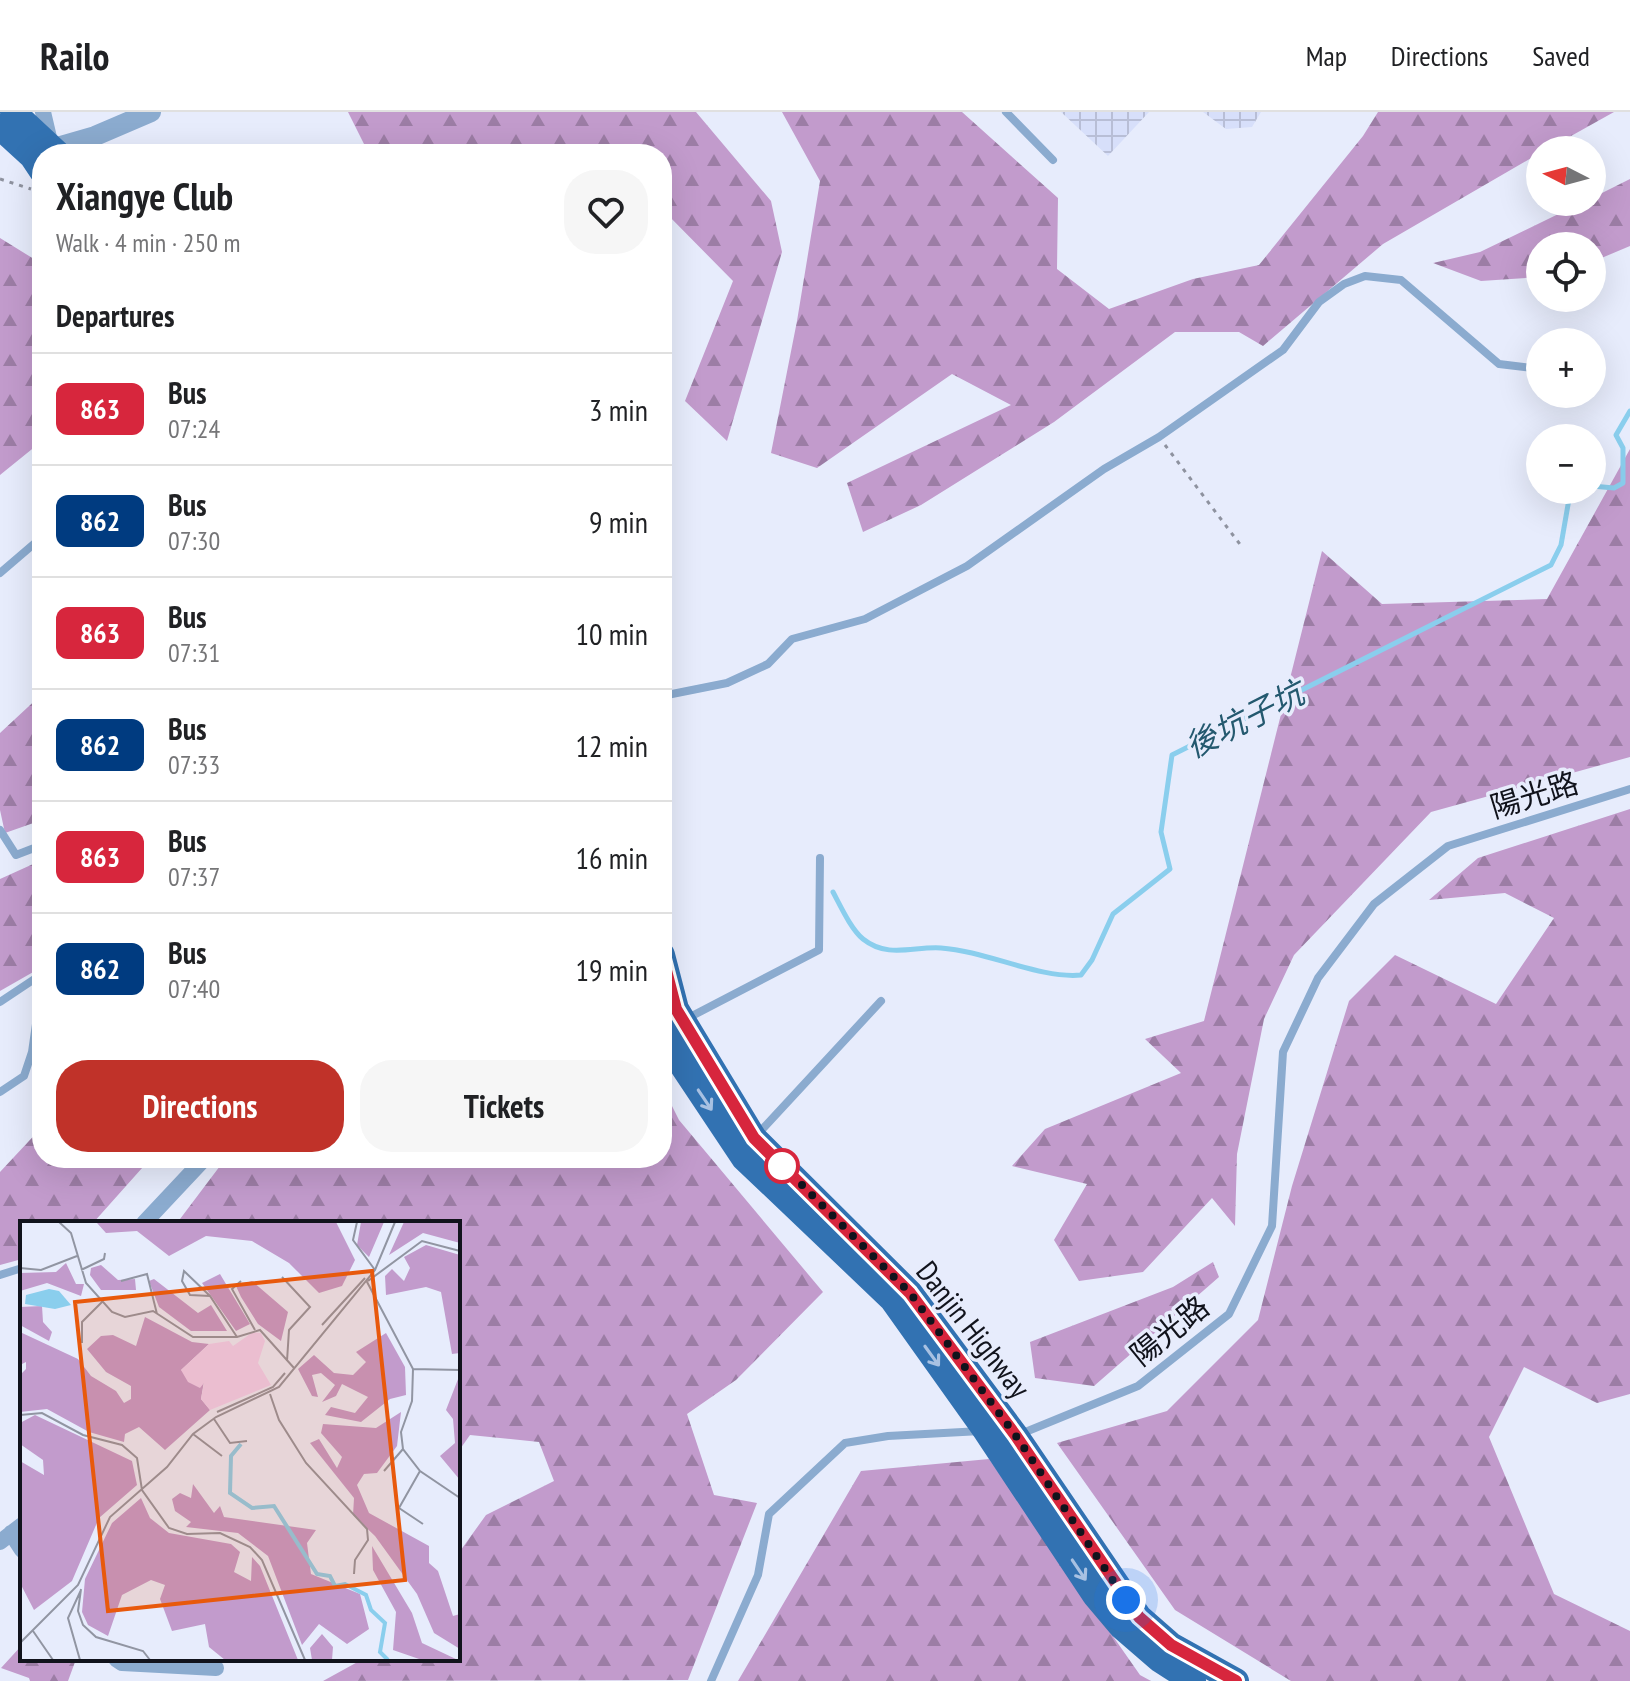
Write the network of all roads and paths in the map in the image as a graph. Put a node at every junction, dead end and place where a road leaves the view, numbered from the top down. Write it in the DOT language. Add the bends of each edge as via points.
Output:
graph roads {
  1 [pos="13,112"];
  2 [pos="43,112"];
  3 [pos="151,112"];
  4 [pos="1006,112"];
  5 [pos="0,127"];
  6 [pos="36,144"];
  7 [pos="45,144"];
  8 [pos="76,144"];
  9 [pos="32,148"];
  10 [pos="1053,160"];
  11 [pos="0,179"];
  12 [pos="32,189"];
  13 [pos="1526,367"];
  14 [pos="1159,437"];
  15 [pos="32,546"];
  16 [pos="1242,547"];
  17 [pos="0,573"];
  18 [pos="672,694"];
  19 [pos="1630,789"];
  20 [pos="0,830"];
  21 [pos="32,849"];
  22 [pos="820,858"];
  23 [pos="32,981"];
  24 [pos="672,994"];
  25 [pos="881,1001"];
  26 [pos="0,1002"];
  27 [pos="673,1028"];
  28 [pos="32,1052"];
  29 [pos="0,1092"];
  30 [pos="754,1138"];
  31 [pos="196,1168"];
  32 [pos="146,1221"];
  33 [pos="20,1269"];
  34 [pos="0,1275"];
  35 [pos="986,1431"];
  36 [pos="1016,1436"];
  37 [pos="119,1661"];
  38 [pos="216,1668"];
  39 [pos="711,1681"];
  40 [pos="1193,1681"];
  41 [pos="1236,1681"];
  1 -- 6 [label="main road"];
  2 -- 7 [label="street"];
  3 -- 8 [label="street"];
  4 -- 10 [label="lane"];
  5 -- 9 [label="main road"];
  11 -- 12 [label="path"];
  13 -- 14 [label="lane" via="1499,364 1401,280 1365,276 1319,302 1283,350"];
  14 -- 16 [label="path"];
  14 -- 18 [label="lane" via="1104,469 967,566 865,619 792,639 768,664 727,683"];
  15 -- 17 [label="lane"];
  19 -- 36 [label="lane, 陽光路" via="1448,846 1374,904 1318,978 1283,1052 1272,1226 1229,1314 1138,1386"];
  20 -- 21 [label="lane" via="16,855"];
  22 -- 27 [label="lane" via="819,950"];
  23 -- 26 [label="lane"];
  24 -- 27 [label="main road, Danjin Highway"];
  25 -- 30 [label="lane"];
  27 -- 30 [label="main road, Danjin Highway"];
  27 -- 35 [label="main road, Danjin Highway, one-way" via="744,1158 892,1299"];
  28 -- 29 [label="lane" via="24,1076"];
  30 -- 36 [label="main road, Danjin Highway" via="910,1293"];
  31 -- 32 [label="street"];
  33 -- 34 [label="lane"];
  35 -- 36 [label="lane"];
  35 -- 39 [label="lane" via="845,1443 769,1514 758,1575"];
  35 -- 40 [label="main road, Danjin Highway, one-way" via="1095,1595 1122,1627"];
  36 -- 41 [label="main road, Danjin Highway" via="1139,1617 1171,1645"];
  37 -- 38 [label="street"];
}
